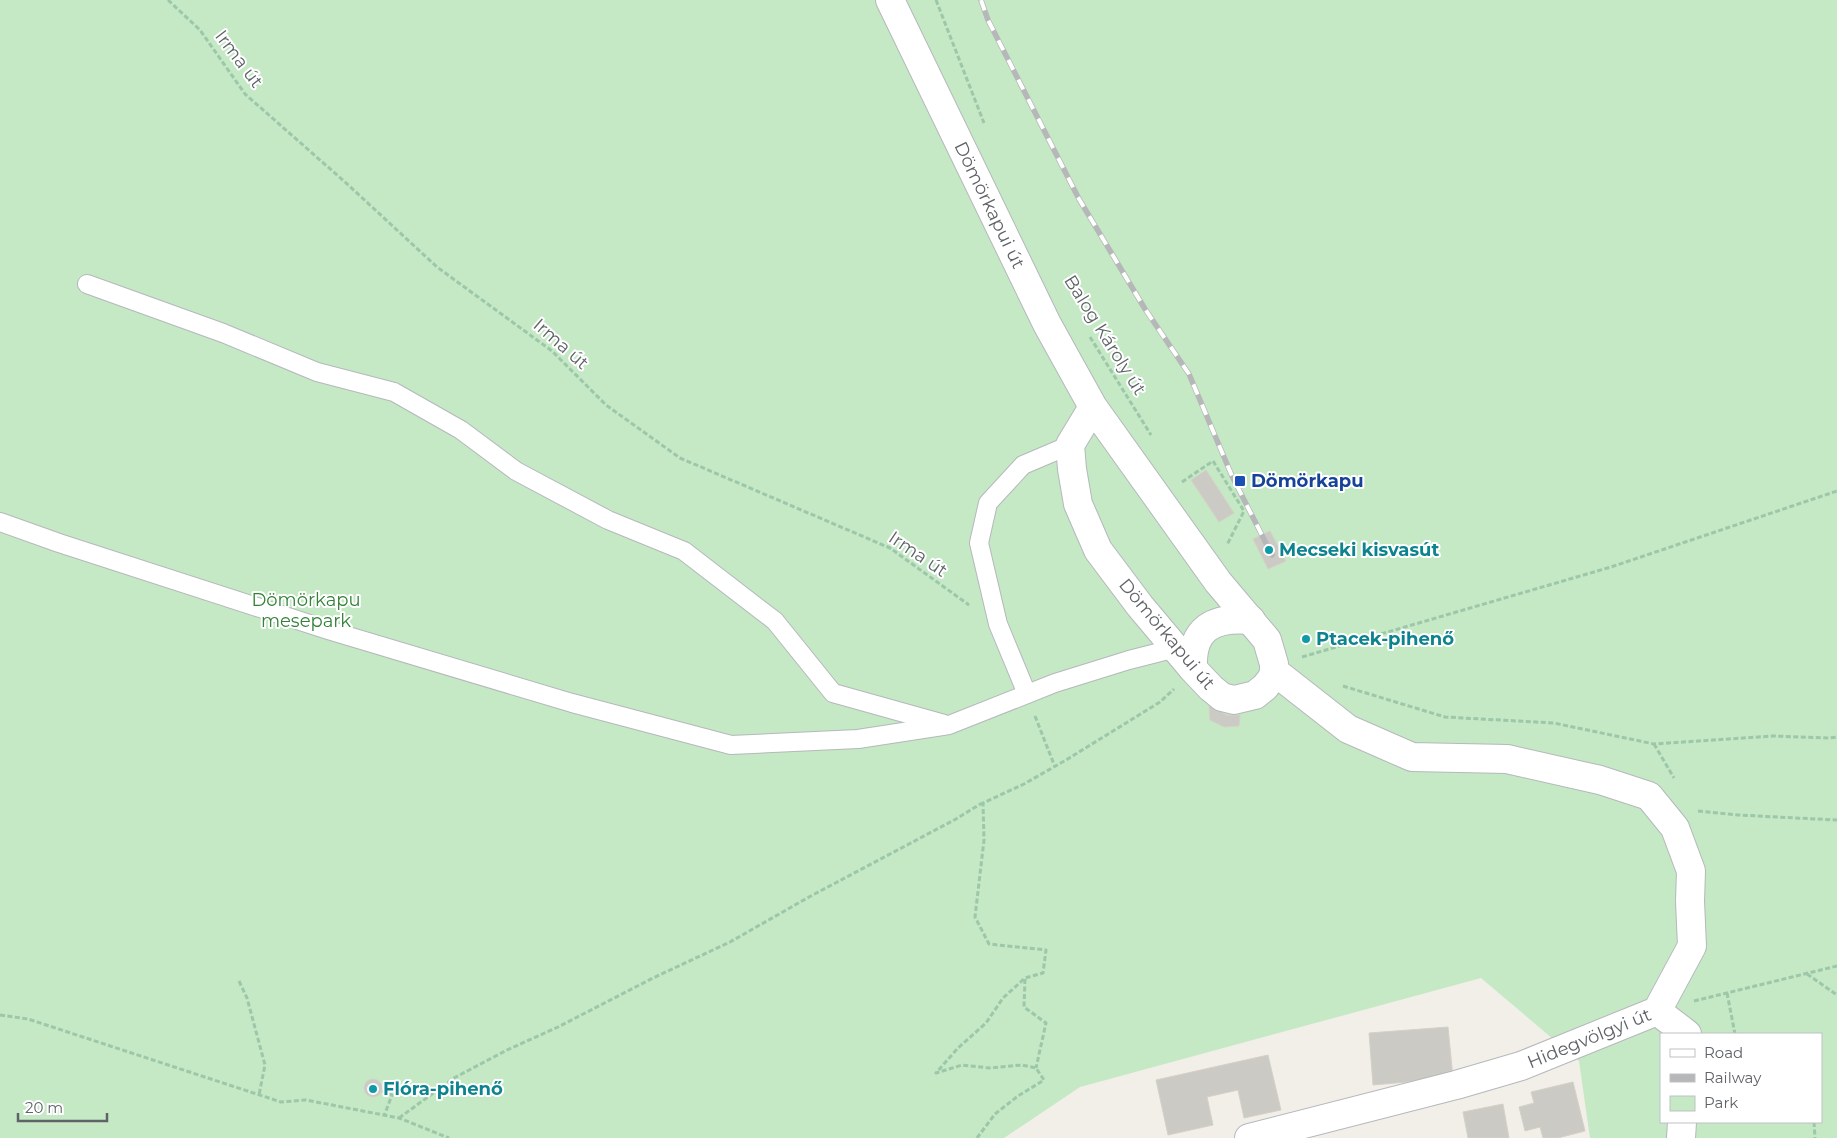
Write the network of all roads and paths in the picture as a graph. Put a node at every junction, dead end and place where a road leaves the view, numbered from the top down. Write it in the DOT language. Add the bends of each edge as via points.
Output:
graph roads {
  1 [pos="168,0"];
  2 [pos="890,0"];
  3 [pos="936,0"];
  4 [pos="987,128"];
  5 [pos="87,284"];
  6 [pos="1088,333"];
  7 [pos="1093,407"];
  8 [pos="1154,438"];
  9 [pos="1070,445"];
  10 [pos="1181,481"];
  11 [pos="1837,491"];
  12 [pos="0,522"];
  13 [pos="1220,539"];
  14 [pos="1251,620"];
  15 [pos="998,624"];
  16 [pos="1307,662"];
  17 [pos="1182,668"];
  18 [pos="1274,671"];
  19 [pos="1337,682"];
  20 [pos="1027,694"];
  21 [pos="949,725"];
  22 [pos="1837,737"];
  23 [pos="1054,767"];
  24 [pos="983,803"];
  25 [pos="1694,811"];
  26 [pos="1837,820"];
  27 [pos="1837,966"];
  28 [pos="1807,974"];
  29 [pos="1025,978"];
  30 [pos="239,981"];
  31 [pos="1727,993"];
  32 [pos="1837,995"];
  33 [pos="1657,1011"];
  34 [pos="0,1015"];
  35 [pos="1686,1033"];
  36 [pos="1735,1033"];
  37 [pos="1036,1068"];
  38 [pos="382,1091"];
  39 [pos="259,1095"];
  40 [pos="384,1116"];
  41 [pos="399,1118"];
  42 [pos="1682,1123"];
  43 [pos="1814,1123"];
  44 [pos="448,1138"];
  45 [pos="977,1138"];
  46 [pos="1249,1138"];
  47 [pos="1681,1138"];
  48 [pos="1815,1138"];
  1 -- 15 [label="path, Irma út" via="200,30 245,94 436,267 552,350 606,405 680,458 890,548"];
  2 -- 7 [label="street, Dömörkapui út" via="1047,324"];
  3 -- 4 [label="path"];
  5 -- 21 [label="lane" via="223,333 317,372 394,392 462,430 516,471 608,520 684,551 775,620 834,693"];
  6 -- 8 [label="path, Balog Károly út"];
  7 -- 9 [label="street"];
  7 -- 14 [label="street, Dömörkapui út" via="1218,582"];
  9 -- 15 [label="lane" via="1022,466 988,503 979,542"];
  9 -- 17 [label="street, Dömörkapui út" via="1078,504 1098,550"];
  10 -- 13 [label="path" via="1213,461 1244,511 1226,547"];
  11 -- 16 [label="path" via="1611,567 1300,658"];
  12 -- 21 [label="lane" via="328,630 572,703 731,745 858,739"];
  14 -- 17 [label="street" via="1232,618 1207,628"];
  14 -- 18 [label="street, Dömörkapui út" via="1267,640"];
  15 -- 20 [label="lane"];
  17 -- 18 [label="street, Dömörkapui út" via="1222,697 1234,700 1255,695 1265,687"];
  17 -- 20 [label="lane" via="1129,660"];
  17 -- 23 [label="path" via="1160,702"];
  18 -- 33 [label="street, Hidegvölgyi út" via="1348,729 1412,757 1507,759 1600,780 1650,796 1675,828 1691,871 1692,946"];
  19 -- 22 [label="path" via="1445,717 1554,723 1654,744 1773,736"];
  20 -- 21 [label="lane"];
  20 -- 23 [label="path"];
  23 -- 24 [label="path"];
  24 -- 29 [label="path" via="984,840 975,917 989,944 1046,950 1043,973"];
  24 -- 41 [label="path" via="730,942 454,1078"];
  25 -- 26 [label="path"];
  27 -- 28 [label="path"];
  28 -- 31 [label="path"];
  28 -- 32 [label="path"];
  29 -- 37 [label="path" via="1024,1007 1046,1023"];
  29 -- 37 [label="path" via="936,1073 962,1065"];
  30 -- 39 [label="path" via="247,998 265,1065"];
  31 -- 33 [label="path"];
  31 -- 36 [label="path"];
  33 -- 35 [label="street"];
  33 -- 46 [label="street, Hidegvölgyi út" via="1521,1066"];
  34 -- 39 [label="path" via="28,1019"];
  37 -- 45 [label="path" via="1044,1080 995,1114"];
  38 -- 40 [label="path" via="392,1095"];
  39 -- 40 [label="path" via="281,1102 306,1100"];
  40 -- 41 [label="path"];
  41 -- 44 [label="path"];
  42 -- 47 [label="street"];
  43 -- 48 [label="path"];
}
